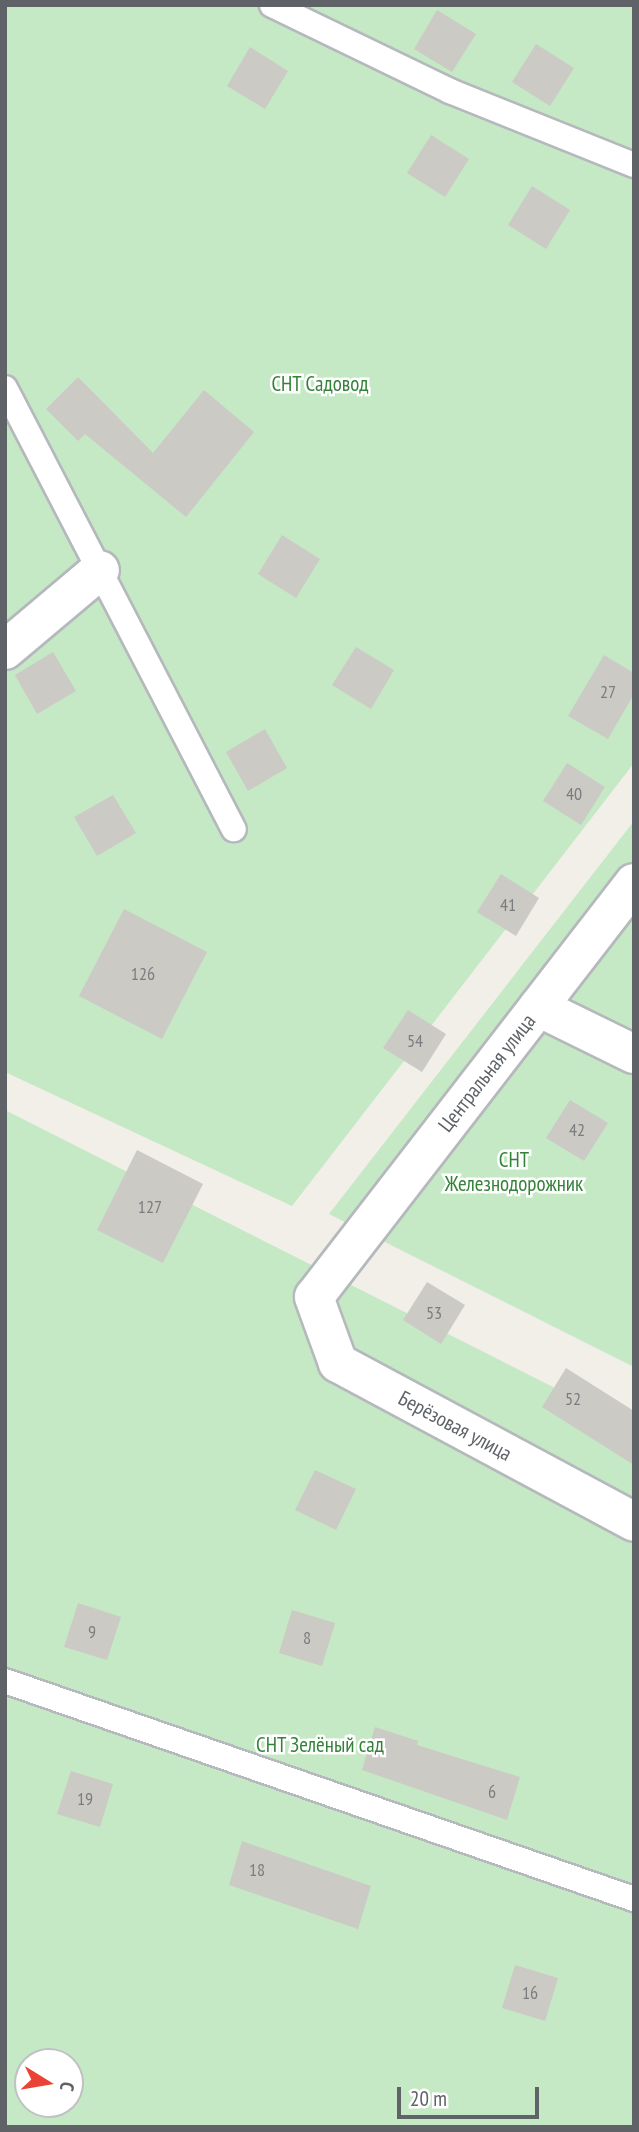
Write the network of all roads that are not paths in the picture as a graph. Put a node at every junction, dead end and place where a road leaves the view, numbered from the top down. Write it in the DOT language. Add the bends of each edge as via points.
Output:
graph roads {
  1 [pos="272,5"];
  2 [pos="634,165"];
  3 [pos="5,388"];
  4 [pos="100,570"];
  5 [pos="5,650"];
  6 [pos="234,829"];
  7 [pos="634,883"];
  8 [pos="538,1007"];
  9 [pos="634,1054"];
  10 [pos="314,1297"];
  11 [pos="634,1522"];
  12 [pos="5,1681"];
  13 [pos="634,1899"];
  1 -- 2 [label="lane" via="450,91"];
  3 -- 4 [label="lane"];
  4 -- 5 [label="street"];
  4 -- 6 [label="lane"];
  7 -- 8 [label="street, Центральная улица"];
  8 -- 9 [label="street"];
  8 -- 10 [label="street, Центральная улица"];
  10 -- 11 [label="street, Берёзовая улица" via="338,1363"];
  12 -- 13 [label="lane"];
}
